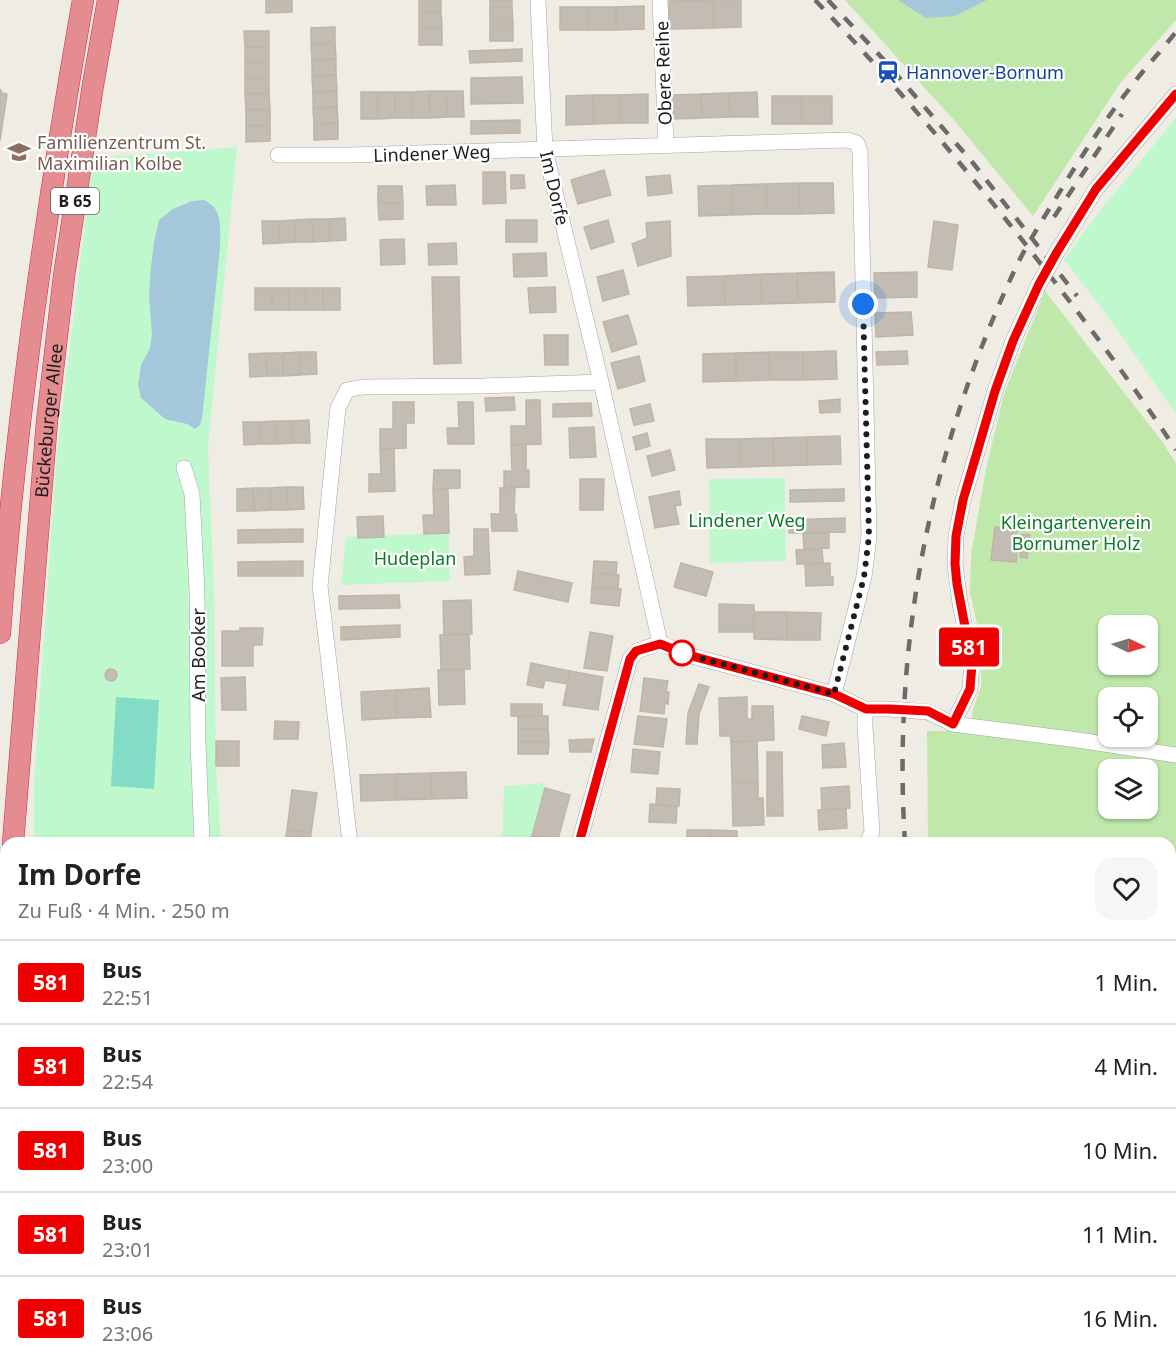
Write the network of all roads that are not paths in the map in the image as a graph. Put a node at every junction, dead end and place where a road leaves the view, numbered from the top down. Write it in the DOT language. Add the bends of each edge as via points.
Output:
graph roads {
  1 [pos="83,0"];
  2 [pos="108,0"];
  3 [pos="538,0"];
  4 [pos="660,0"];
  5 [pos="1176,94"];
  6 [pos="666,145"];
  7 [pos="545,150"];
  8 [pos="278,155"];
  9 [pos="601,382"];
  10 [pos="184,468"];
  11 [pos="0,633"];
  12 [pos="660,644"];
  13 [pos="834,694"];
  14 [pos="866,709"];
  15 [pos="953,724"];
  16 [pos="1176,755"];
  17 [pos="16,788"];
  18 [pos="13,837"];
  19 [pos="22,837"];
  20 [pos="202,837"];
  21 [pos="349,837"];
  22 [pos="581,837"];
  23 [pos="870,837"];
  1 -- 11 [label="highway, Bückeburger Allee / B 65" via="39,272 21,410"];
  2 -- 17 [label="highway, Bückeburger Allee / B 65" via="65,265 48,412"];
  3 -- 7 [label="street, Im Dorfe"];
  4 -- 6 [label="street, Obere Reihe"];
  5 -- 15 [label="street, bridge" via="1096,189 1057,252 1013,341 995,391 956,536 955,564 972,664 970,689"];
  6 -- 7 [label="street, Lindener Weg"];
  6 -- 13 [label="street, Lindener Weg" via="848,140 857,143 860,152 869,536 864,577"];
  7 -- 8 [label="street, Lindener Weg"];
  7 -- 9 [label="street, Im Dorfe"];
  9 -- 12 [label="street, Im Dorfe"];
  9 -- 21 [label="street" via="347,390 338,408 320,586"];
  10 -- 20 [label="street, Am Booker" via="192,494 197,580"];
  12 -- 13 [label="street"];
  12 -- 22 [label="street" via="636,651 630,659"];
  13 -- 14 [label="street"];
  14 -- 15 [label="street" via="928,711"];
  14 -- 23 [label="street"];
  15 -- 16 [label="street"];
  17 -- 18 [label="highway, Bückeburger Allee / B 65"];
  17 -- 19 [label="highway" via="23,818"];
}
